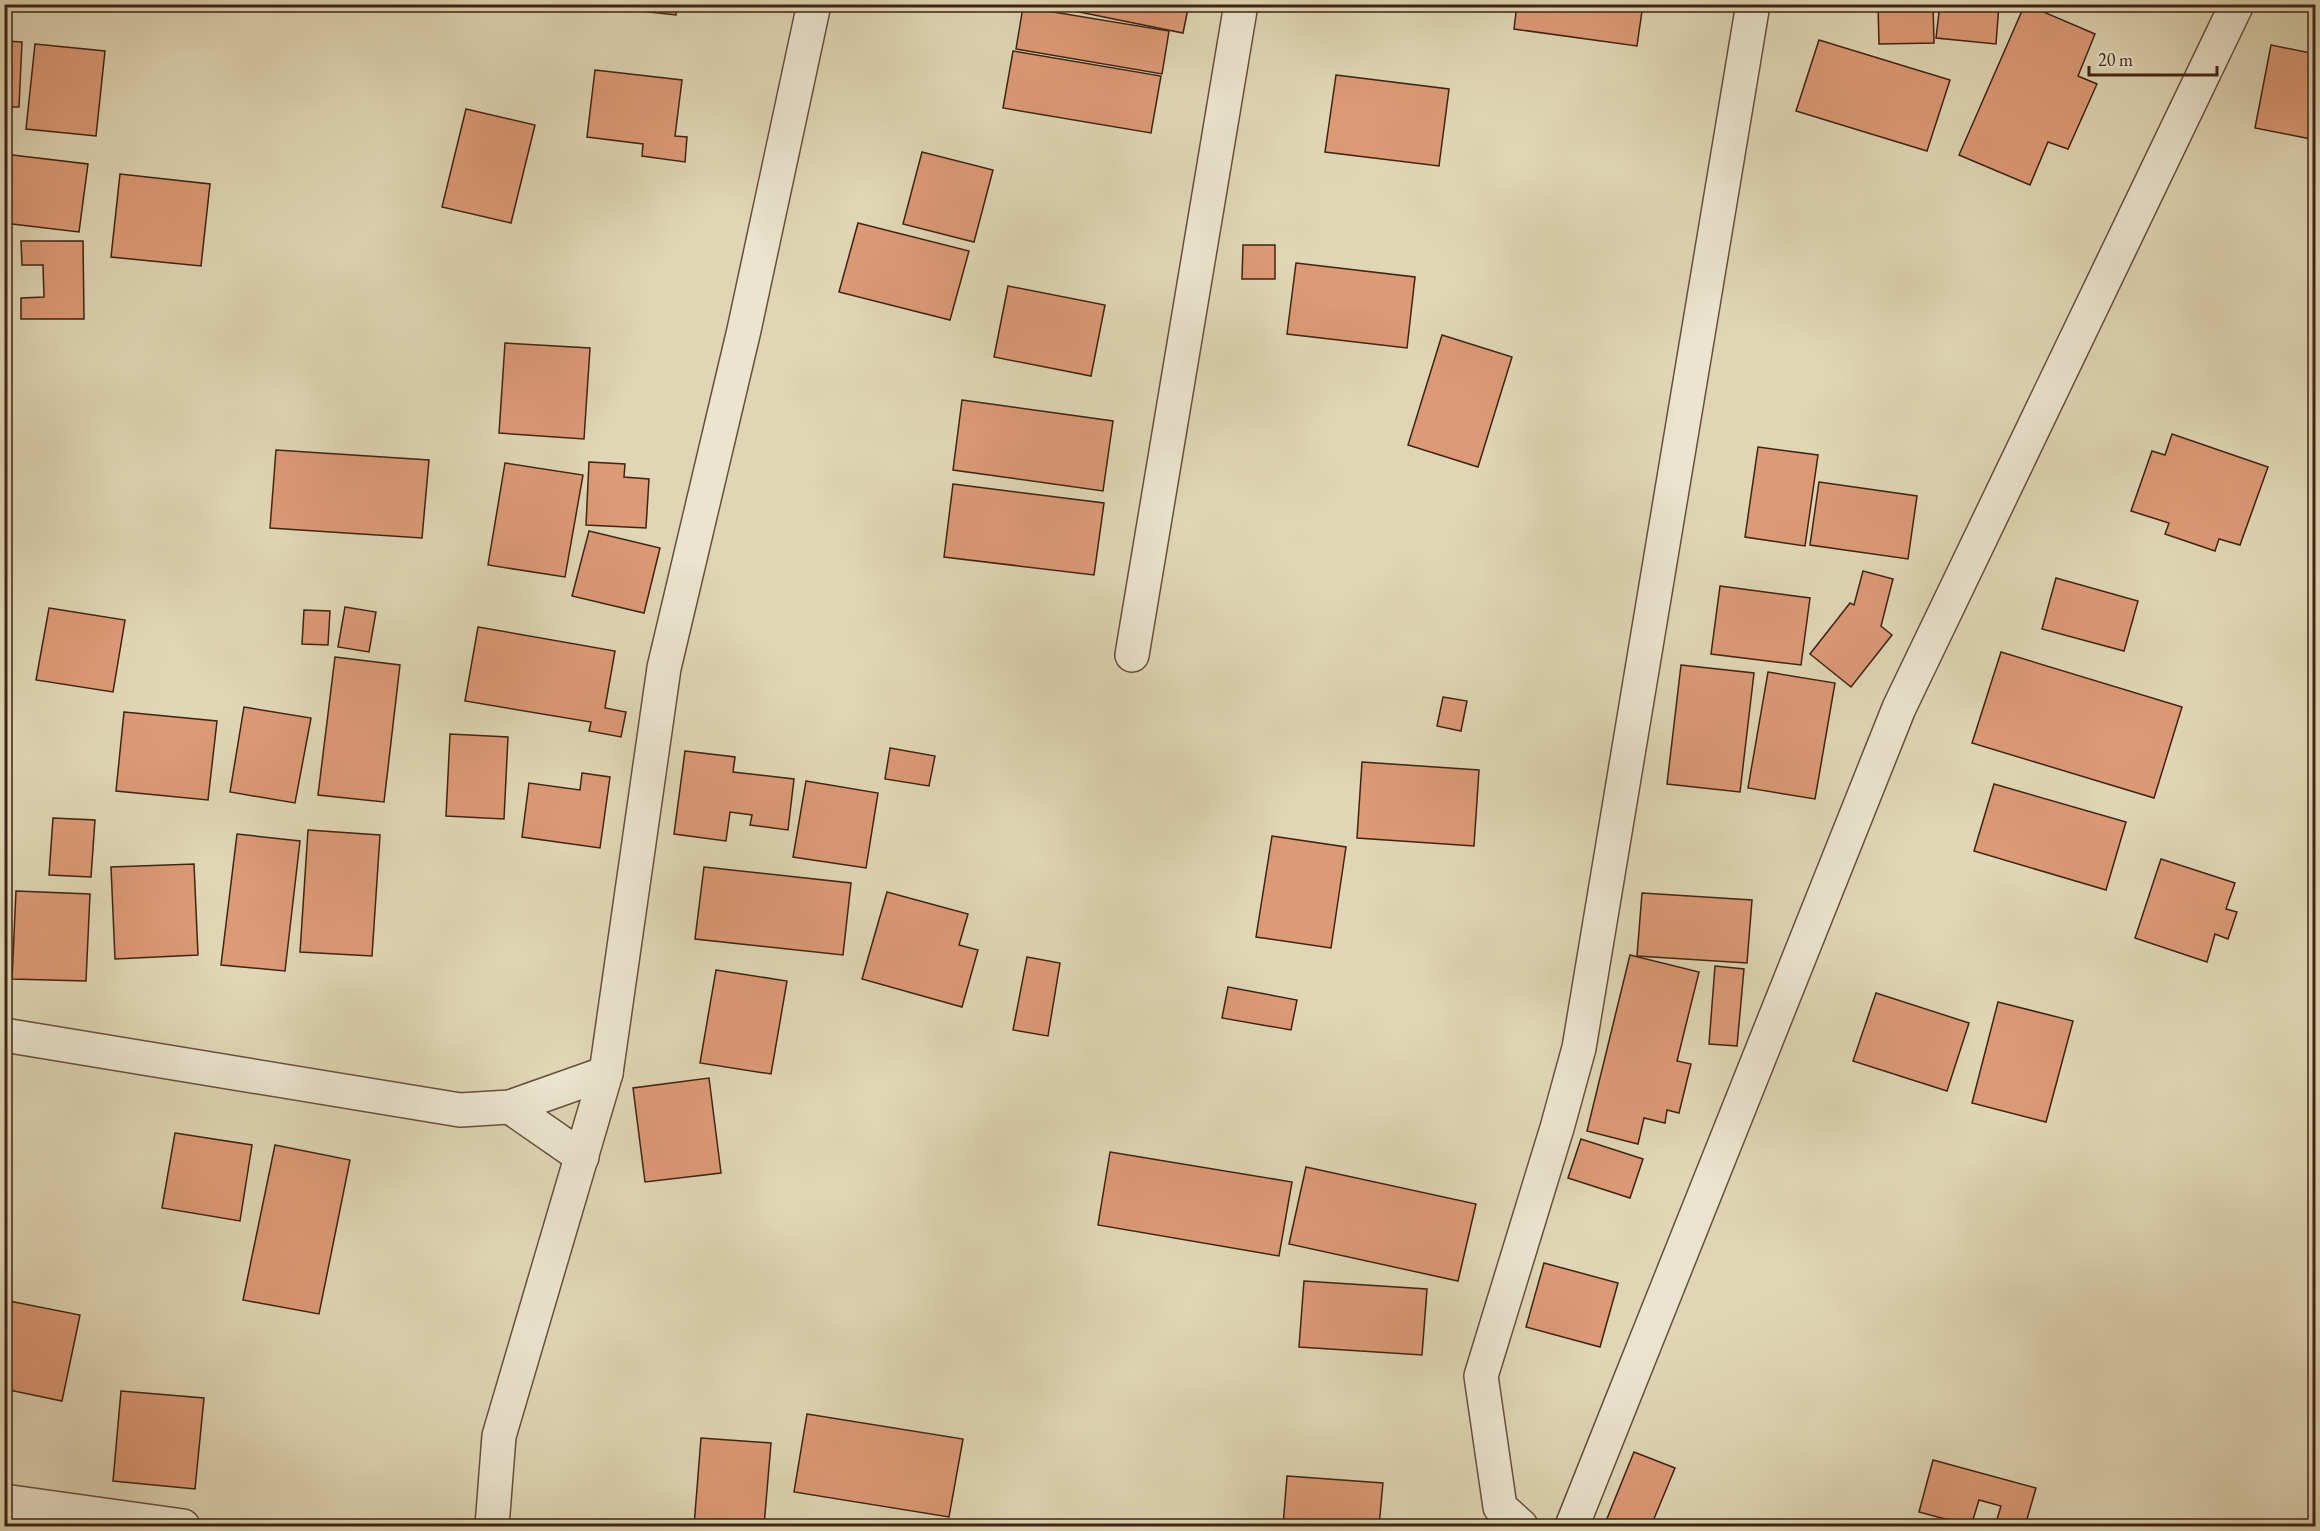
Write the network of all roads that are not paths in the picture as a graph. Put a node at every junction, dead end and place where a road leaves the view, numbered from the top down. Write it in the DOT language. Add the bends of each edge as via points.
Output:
graph roads {
  1 [pos="814,4"];
  2 [pos="1240,4"];
  3 [pos="1753,4"];
  4 [pos="2237,4"];
  5 [pos="1132,655"];
  6 [pos="4,1035"];
  7 [pos="606,1074"];
  8 [pos="510,1107"];
  9 [pos="582,1157"];
  10 [pos="4,1502"];
  11 [pos="183,1527"];
  12 [pos="492,1527"];
  13 [pos="1521,1527"];
  14 [pos="1572,1527"];
  1 -- 7 [label="street" via="744,330 664,668"];
  2 -- 5 [label="street"];
  3 -- 13 [label="street" via="1579,1048 1481,1376 1500,1507"];
  4 -- 14 [label="street" via="1899,708"];
  6 -- 8 [label="street" via="460,1110"];
  7 -- 8 [label="street"];
  7 -- 9 [label="street"];
  8 -- 9 [label="street"];
  9 -- 12 [label="street" via="499,1436"];
  10 -- 11 [label="street"];
}
